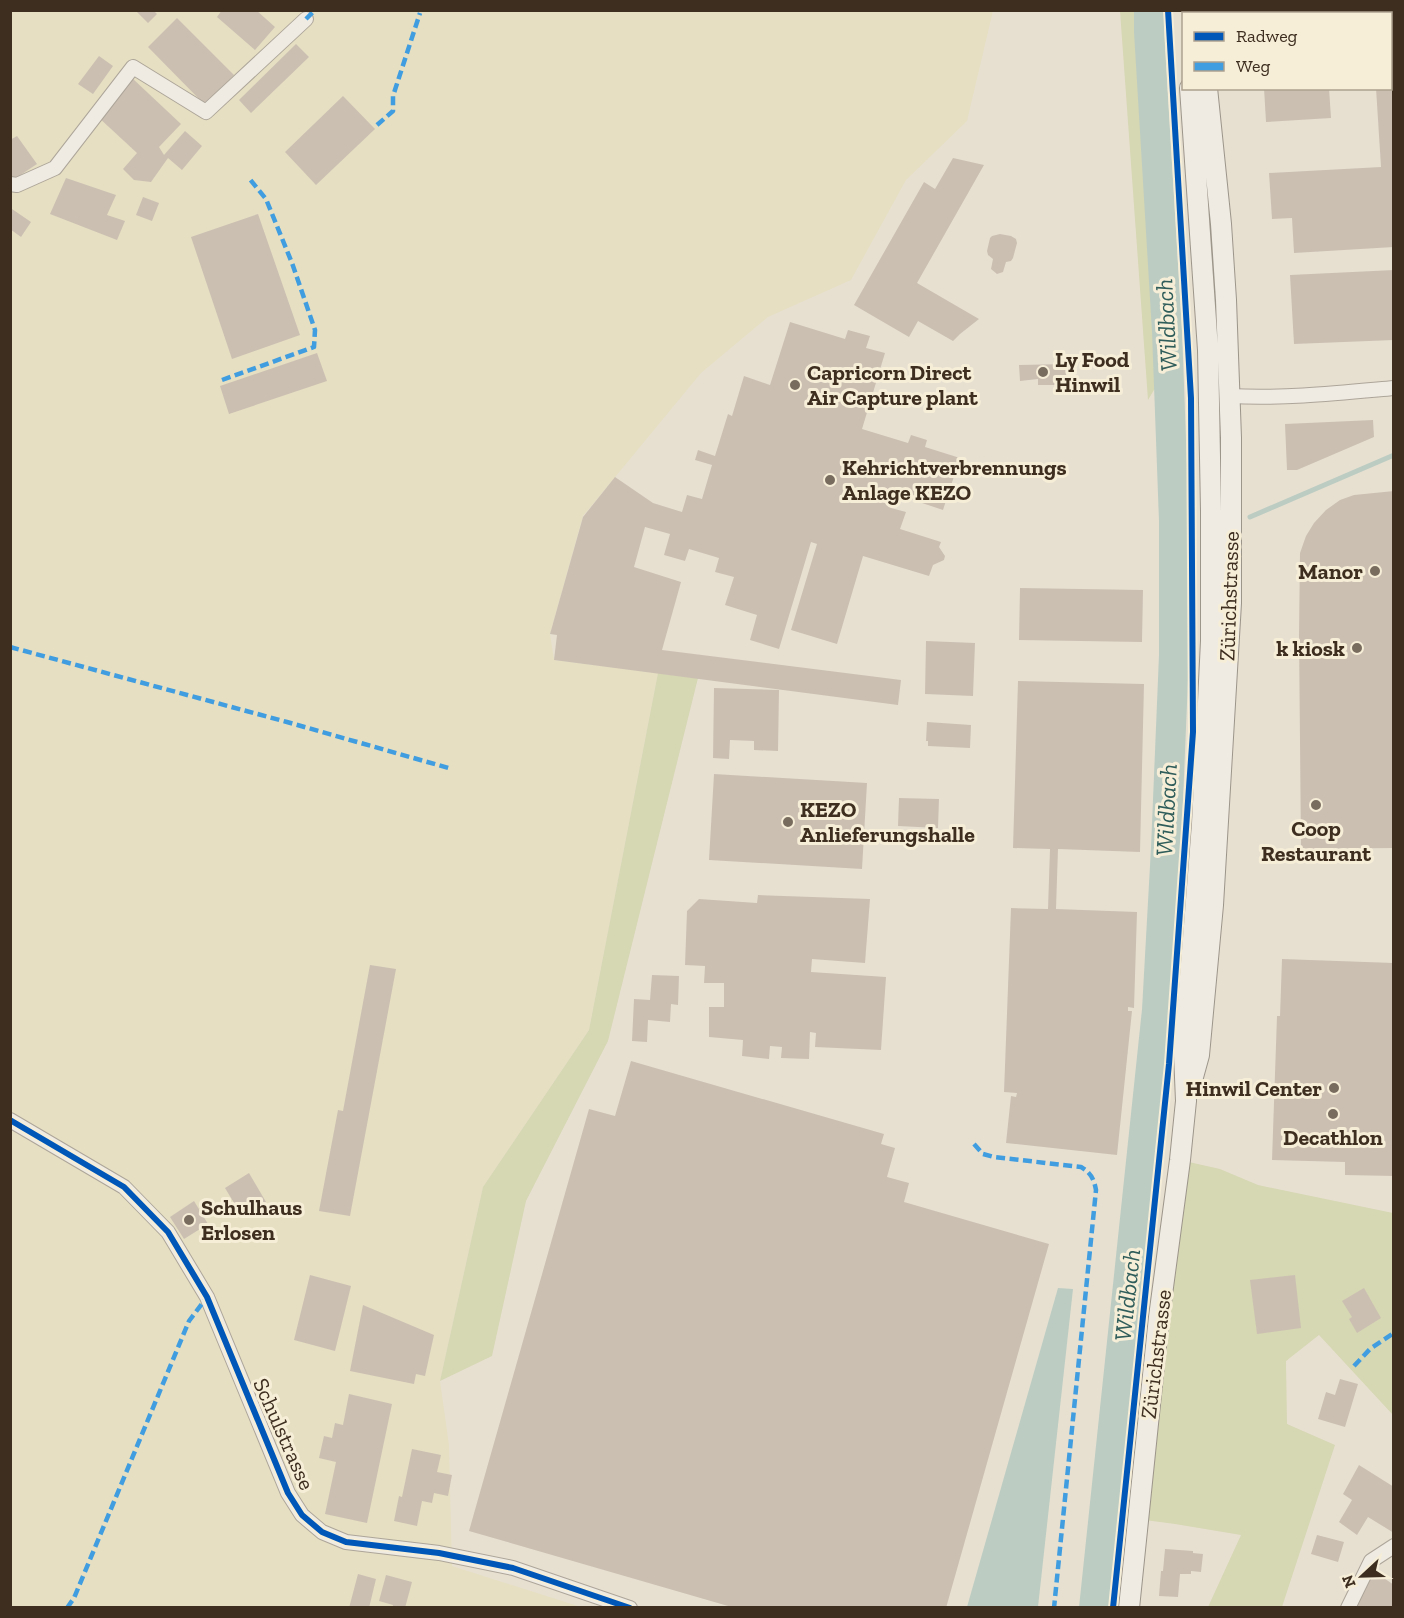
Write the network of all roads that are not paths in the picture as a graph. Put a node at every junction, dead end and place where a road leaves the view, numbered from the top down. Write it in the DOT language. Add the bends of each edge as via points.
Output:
graph roads {
  1 [pos="306,19"];
  2 [pos="1190,90"];
  3 [pos="1206,90"];
  4 [pos="10,184"];
  5 [pos="1394,388"];
  6 [pos="1209,395"];
  7 [pos="1230,396"];
  8 [pos="1186,1101"];
  9 [pos="10,1120"];
  10 [pos="1394,1546"];
  11 [pos="630,1608"];
  12 [pos="1129,1608"];
  13 [pos="1348,1608"];
  1 -- 4 [label="street" via="206,112 133,67 55,168 17,185"];
  2 -- 6 [label="main road, Zürichstrasse"];
  3 -- 7 [label="main road, Zürichstrasse" via="1221,233"];
  5 -- 7 [label="street" via="1304,396"];
  6 -- 7 [label="main road"];
  6 -- 8 [label="main road, Zürichstrasse" via="1211,641 1184,1053"];
  7 -- 8 [label="main road, Zürichstrasse" via="1231,603 1213,905 1199,1055"];
  8 -- 12 [label="main road, Zürichstrasse"];
  9 -- 11 [label="street, Schulstrasse" via="124,1187 168,1232 207,1297 288,1493 302,1515 322,1532 346,1542 439,1553 513,1569"];
  10 -- 13 [label="street" via="1371,1561"];
}
